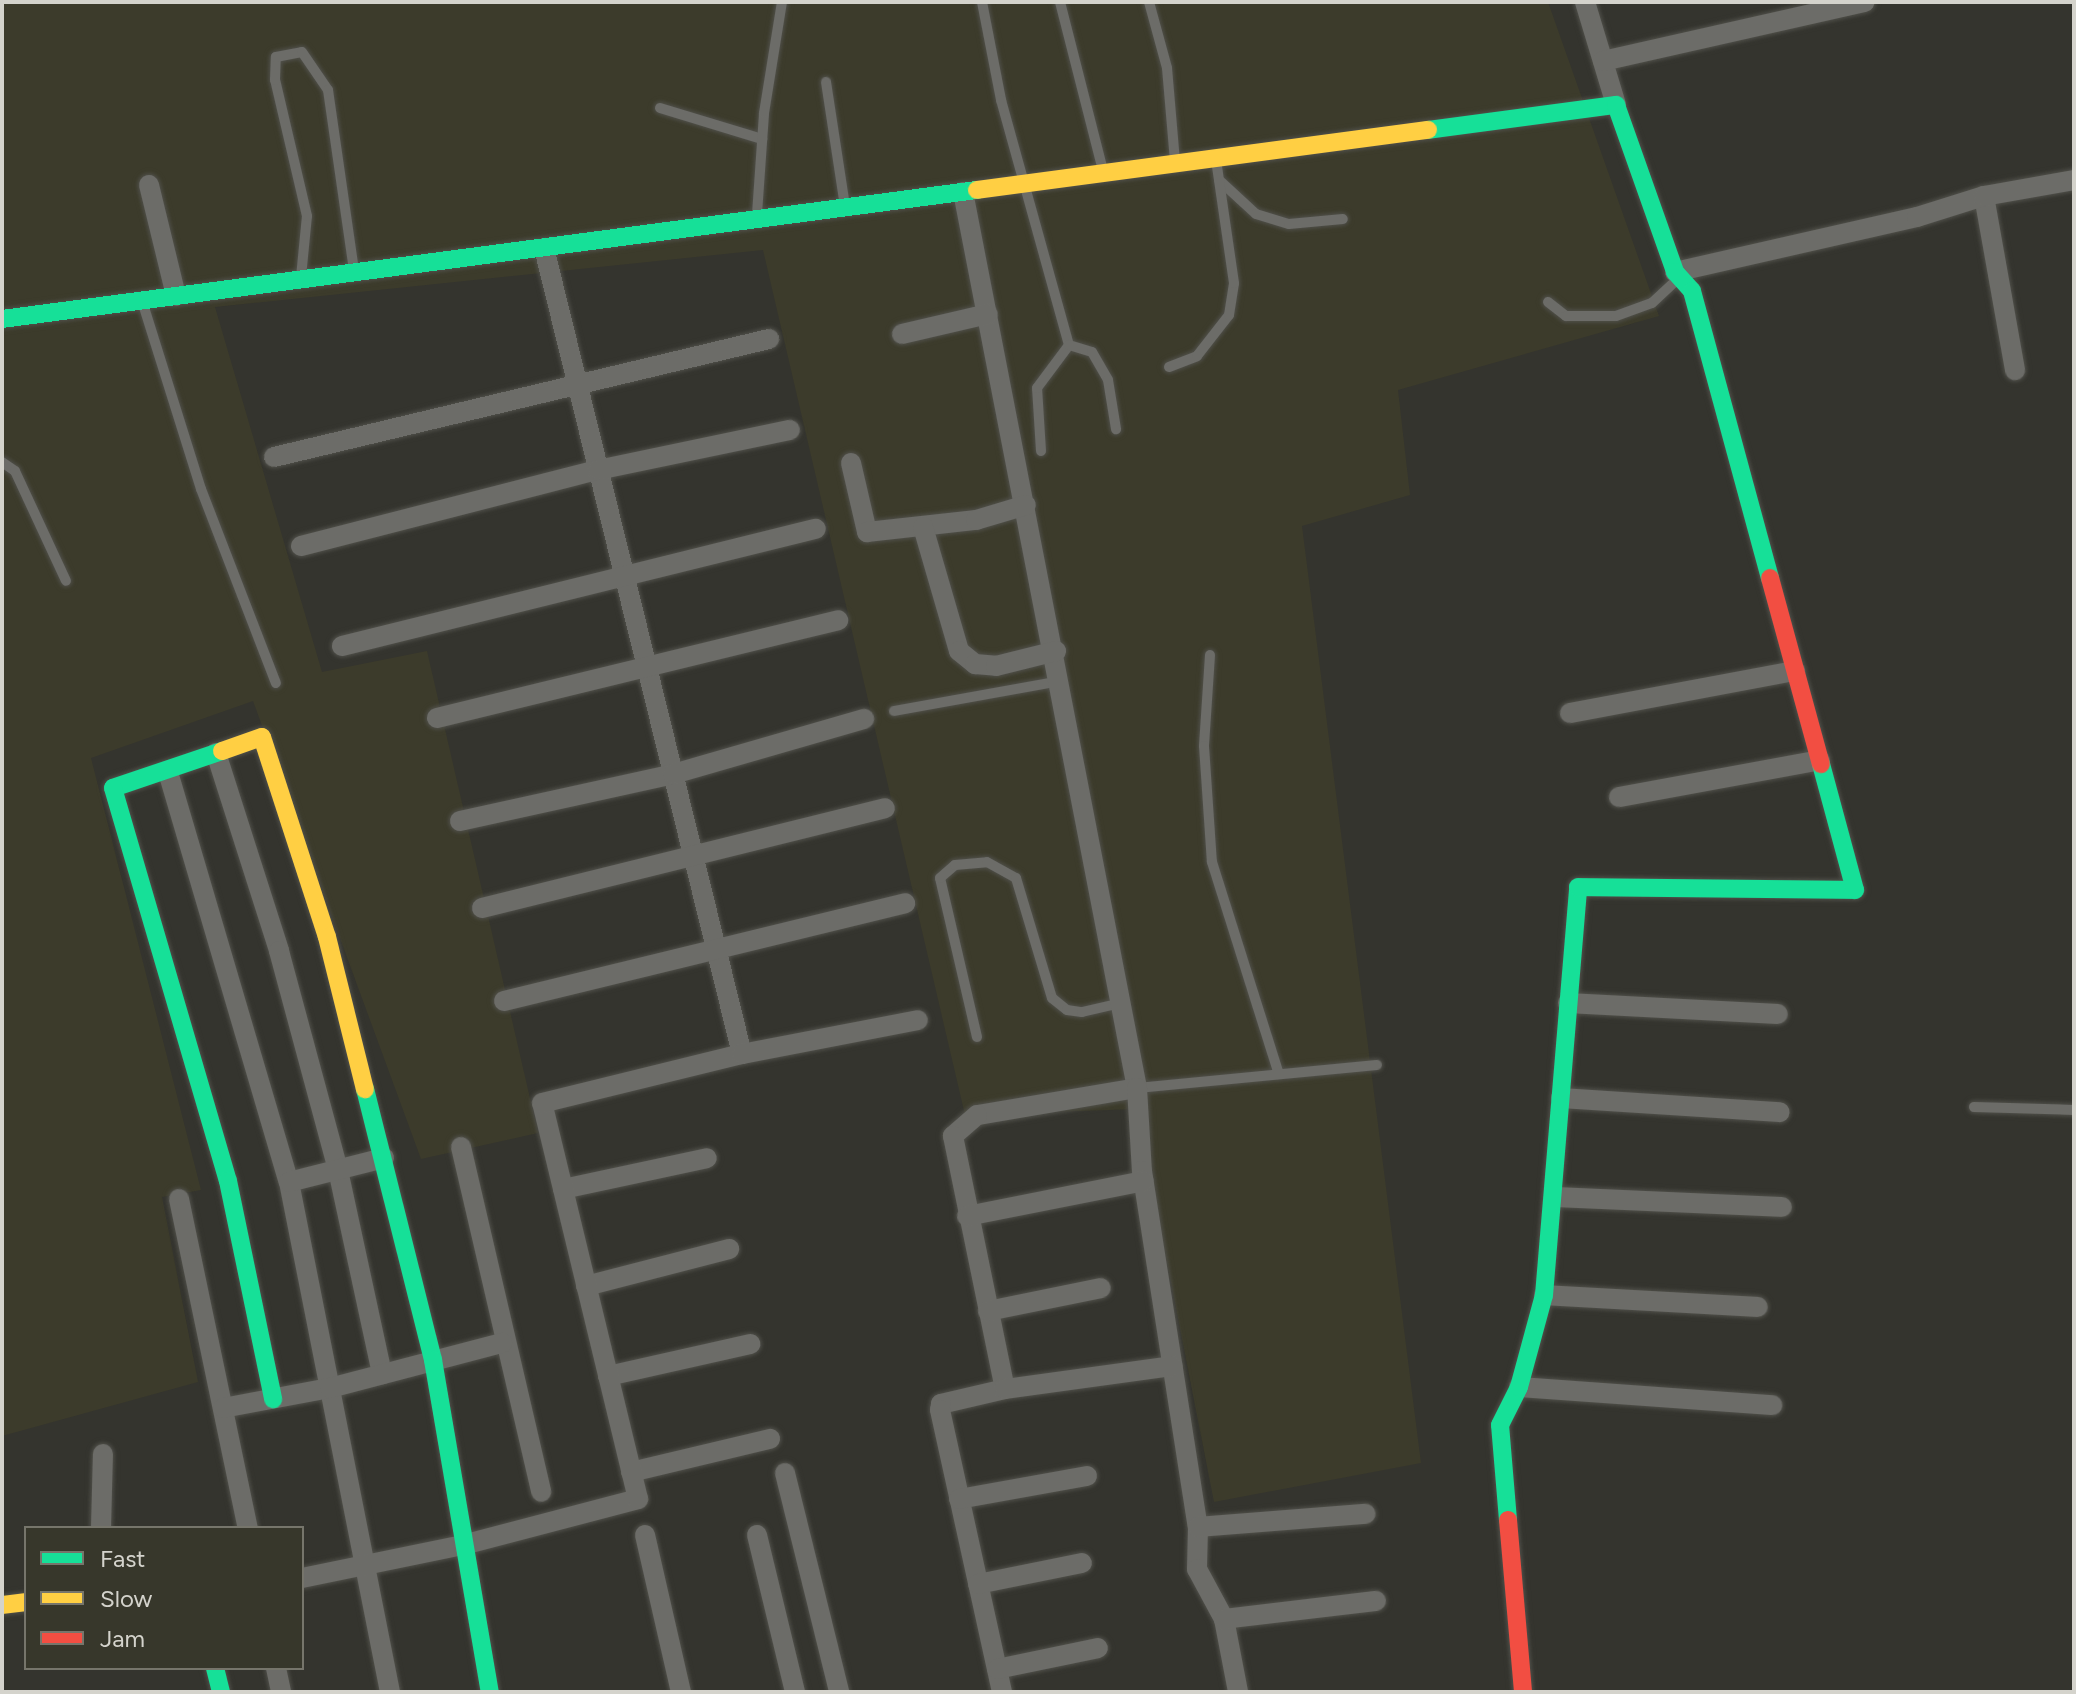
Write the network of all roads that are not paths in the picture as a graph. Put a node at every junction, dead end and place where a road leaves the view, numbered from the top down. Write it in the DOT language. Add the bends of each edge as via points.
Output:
graph roads {
  1 [pos="782,2"];
  2 [pos="982,2"];
  3 [pos="1060,2"];
  4 [pos="1149,2"];
  5 [pos="1585,2"];
  6 [pos="1864,2"];
  7 [pos="1603,61"];
  8 [pos="826,82"];
  9 [pos="1616,105"];
  10 [pos="660,108"];
  11 [pos="762,139"];
  12 [pos="1216,158"];
  13 [pos="1175,164"];
  14 [pos="1103,174"];
  15 [pos="1219,180"];
  16 [pos="2074,180"];
  17 [pos="1027,184"];
  18 [pos="149,185"];
  19 [pos="963,192"];
  20 [pos="1984,196"];
  21 [pos="846,208"];
  22 [pos="1343,219"];
  23 [pos="756,220"];
  24 [pos="544,248"];
  25 [pos="355,273"];
  26 [pos="1677,275"];
  27 [pos="300,280"];
  28 [pos="176,296"];
  29 [pos="142,301"];
  30 [pos="1548,302"];
  31 [pos="988,314"];
  32 [pos="2,319"];
  33 [pos="902,334"];
  34 [pos="769,339"];
  35 [pos="1069,345"];
  36 [pos="1169,367"];
  37 [pos="2015,370"];
  38 [pos="577,385"];
  39 [pos="1116,429"];
  40 [pos="790,430"];
  41 [pos="1041,451"];
  42 [pos="274,457"];
  43 [pos="2,462"];
  44 [pos="851,463"];
  45 [pos="598,470"];
  46 [pos="1026,505"];
  47 [pos="923,527"];
  48 [pos="816,529"];
  49 [pos="301,546"];
  50 [pos="624,574"];
  51 [pos="66,581"];
  52 [pos="838,620"];
  53 [pos="342,646"];
  54 [pos="1056,651"];
  55 [pos="1210,655"];
  56 [pos="646,664"];
  57 [pos="1795,671"];
  58 [pos="1062,680"];
  59 [pos="276,683"];
  60 [pos="894,711"];
  61 [pos="1570,713"];
  62 [pos="437,718"];
  63 [pos="864,719"];
  64 [pos="216,753"];
  65 [pos="1820,760"];
  66 [pos="168,772"];
  67 [pos="673,774"];
  68 [pos="1619,797"];
  69 [pos="885,808"];
  70 [pos="460,821"];
  71 [pos="694,857"];
  72 [pos="905,903"];
  73 [pos="482,908"];
  74 [pos="716,949"];
  75 [pos="504,1001"];
  76 [pos="1121,1003"];
  77 [pos="1568,1003"];
  78 [pos="1778,1014"];
  79 [pos="918,1020"];
  80 [pos="977,1037"];
  81 [pos="742,1054"];
  82 [pos="1377,1065"];
  83 [pos="1279,1074"];
  84 [pos="1137,1088"];
  85 [pos="1561,1098"];
  86 [pos="1974,1107"];
  87 [pos="2074,1110"];
  88 [pos="1780,1112"];
  89 [pos="461,1147"];
  90 [pos="384,1158"];
  91 [pos="707,1158"];
  92 [pos="338,1170"];
  93 [pos="1144,1181"];
  94 [pos="289,1182"];
  95 [pos="563,1189"];
  96 [pos="1554,1197"];
  97 [pos="179,1199"];
  98 [pos="1782,1207"];
  99 [pos="967,1216"];
  100 [pos="729,1249"];
  101 [pos="586,1286"];
  102 [pos="1101,1288"];
  103 [pos="1544,1295"];
  104 [pos="1758,1307"];
  105 [pos="988,1311"];
  106 [pos="502,1343"];
  107 [pos="750,1344"];
  108 [pos="433,1360"];
  109 [pos="1172,1366"];
  110 [pos="382,1374"];
  111 [pos="608,1376"];
  112 [pos="1519,1387"];
  113 [pos="330,1388"];
  114 [pos="1005,1389"];
  115 [pos="273,1399"];
  116 [pos="1772,1405"];
  117 [pos="223,1408"];
  118 [pos="770,1439"];
  119 [pos="103,1454"];
  120 [pos="631,1472"];
  121 [pos="785,1473"];
  122 [pos="1087,1476"];
  123 [pos="541,1492"];
  124 [pos="959,1499"];
  125 [pos="1365,1514"];
  126 [pos="101,1526"];
  127 [pos="248,1526"];
  128 [pos="1198,1527"];
  129 [pos="645,1535"];
  130 [pos="757,1535"];
  131 [pos="463,1545"];
  132 [pos="1082,1563"];
  133 [pos="366,1565"];
  134 [pos="304,1578"];
  135 [pos="978,1584"];
  136 [pos="1376,1601"];
  137 [pos="24,1602"];
  138 [pos="2,1605"];
  139 [pos="1224,1619"];
  140 [pos="1098,1648"];
  141 [pos="997,1669"];
  142 [pos="216,1670"];
  143 [pos="276,1670"];
  144 [pos="221,1692"];
  145 [pos="281,1692"];
  146 [pos="390,1692"];
  147 [pos="490,1692"];
  148 [pos="681,1692"];
  149 [pos="795,1692"];
  150 [pos="839,1692"];
  151 [pos="1002,1692"];
  152 [pos="1238,1692"];
  153 [pos="1523,1692"];
  1 -- 11 [label="lane" via="786,4"];
  2 -- 17 [label="lane" via="1001,100"];
  3 -- 14 [label="lane"];
  4 -- 13 [label="lane" via="1167,68"];
  5 -- 7 [label="street"];
  6 -- 7 [label="street"];
  7 -- 9 [label="street"];
  8 -- 21 [label="lane"];
  9 -- 12 [label="street"];
  9 -- 26 [label="street"];
  10 -- 11 [label="lane"];
  11 -- 23 [label="lane"];
  12 -- 13 [label="street"];
  12 -- 15 [label="lane"];
  13 -- 14 [label="street"];
  14 -- 17 [label="street"];
  15 -- 22 [label="lane" via="1256,214 1289,224"];
  15 -- 36 [label="lane" via="1234,283 1229,315 1197,356"];
  16 -- 20 [label="street"];
  17 -- 19 [label="street"];
  17 -- 35 [label="lane"];
  18 -- 28 [label="street"];
  19 -- 21 [label="street"];
  19 -- 31 [label="street"];
  20 -- 26 [label="street"];
  20 -- 37 [label="street"];
  21 -- 23 [label="street"];
  23 -- 24 [label="street"];
  24 -- 25 [label="street"];
  24 -- 38 [label="street"];
  25 -- 27 [label="street"];
  25 -- 27 [label="lane" via="343,223 341,156 328,90 302,52 276,57 275,80 307,216"];
  26 -- 30 [label="lane" via="1652,303 1616,316 1566,316"];
  26 -- 57 [label="street" via="1692,291"];
  27 -- 28 [label="street"];
  28 -- 29 [label="street"];
  29 -- 32 [label="street"];
  29 -- 59 [label="lane" via="201,489"];
  31 -- 33 [label="street"];
  31 -- 46 [label="street"];
  34 -- 38 [label="street"];
  35 -- 39 [label="lane" via="1092,352 1108,380"];
  35 -- 41 [label="lane" via="1037,388"];
  38 -- 42 [label="street"];
  38 -- 45 [label="street"];
  40 -- 45 [label="street"];
  43 -- 51 [label="lane" via="15,471"];
  44 -- 47 [label="street" via="867,532"];
  45 -- 49 [label="street"];
  45 -- 50 [label="street"];
  46 -- 47 [label="street" via="976,520"];
  46 -- 54 [label="street"];
  47 -- 54 [label="street" via="959,651 975,664 996,666"];
  48 -- 50 [label="street"];
  50 -- 53 [label="street"];
  50 -- 56 [label="street"];
  52 -- 56 [label="street"];
  54 -- 58 [label="street"];
  55 -- 83 [label="lane" via="1204,746 1212,862"];
  56 -- 62 [label="street"];
  56 -- 67 [label="street"];
  57 -- 61 [label="street"];
  57 -- 65 [label="street"];
  58 -- 60 [label="lane"];
  58 -- 76 [label="street"];
  63 -- 67 [label="street"];
  64 -- 66 [label="street"];
  64 -- 90 [label="street" via="262,737 327,937"];
  64 -- 92 [label="street" via="279,951"];
  65 -- 68 [label="street"];
  65 -- 77 [label="street" via="1855,890 1578,887"];
  66 -- 94 [label="street"];
  66 -- 115 [label="street" via="113,788 228,1181"];
  67 -- 70 [label="street"];
  67 -- 71 [label="street"];
  69 -- 71 [label="street"];
  71 -- 73 [label="street"];
  71 -- 74 [label="street"];
  72 -- 74 [label="street"];
  74 -- 75 [label="street"];
  74 -- 81 [label="street"];
  76 -- 80 [label="lane" via="1082,1012 1059,1004 1052,998 1016,878 987,862 955,865 940,878"];
  76 -- 84 [label="street"];
  77 -- 78 [label="street"];
  77 -- 85 [label="street"];
  79 -- 81 [label="street"];
  81 -- 95 [label="street" via="542,1103"];
  82 -- 83 [label="lane"];
  83 -- 84 [label="lane"];
  84 -- 93 [label="street"];
  84 -- 99 [label="street" via="968,1119 951,1143"];
  85 -- 88 [label="street"];
  85 -- 96 [label="street"];
  86 -- 87 [label="lane"];
  89 -- 106 [label="street"];
  90 -- 92 [label="street"];
  90 -- 108 [label="street"];
  91 -- 95 [label="street"];
  92 -- 94 [label="street"];
  92 -- 110 [label="street"];
  93 -- 99 [label="street"];
  93 -- 109 [label="street"];
  94 -- 113 [label="street"];
  95 -- 101 [label="street"];
  96 -- 98 [label="street"];
  96 -- 103 [label="street"];
  97 -- 117 [label="street"];
  99 -- 105 [label="street"];
  100 -- 101 [label="street"];
  101 -- 111 [label="street"];
  102 -- 105 [label="street"];
  103 -- 104 [label="street"];
  103 -- 112 [label="street"];
  105 -- 114 [label="street"];
  106 -- 108 [label="street"];
  106 -- 123 [label="street"];
  107 -- 111 [label="street"];
  108 -- 110 [label="street"];
  108 -- 131 [label="street"];
  109 -- 114 [label="street"];
  109 -- 128 [label="street"];
  110 -- 113 [label="street"];
  111 -- 120 [label="street"];
  112 -- 116 [label="street"];
  112 -- 153 [label="street" via="1500,1425"];
  113 -- 115 [label="street"];
  113 -- 133 [label="street"];
  114 -- 124 [label="street" via="941,1404"];
  115 -- 117 [label="street"];
  117 -- 127 [label="street"];
  118 -- 120 [label="street"];
  119 -- 126 [label="street"];
  120 -- 131 [label="street" via="638,1499"];
  121 -- 150 [label="street"];
  122 -- 124 [label="street"];
  124 -- 135 [label="street"];
  125 -- 128 [label="street"];
  128 -- 139 [label="street" via="1197,1569"];
  129 -- 148 [label="street"];
  130 -- 149 [label="street"];
  131 -- 133 [label="street"];
  131 -- 147 [label="street"];
  132 -- 135 [label="street"];
  133 -- 134 [label="street"];
  133 -- 146 [label="street"];
  135 -- 141 [label="street"];
  136 -- 139 [label="street"];
  137 -- 138 [label="street"];
  139 -- 152 [label="street"];
  140 -- 141 [label="street"];
  141 -- 151 [label="street"];
  142 -- 144 [label="street"];
  143 -- 145 [label="street"];
}
